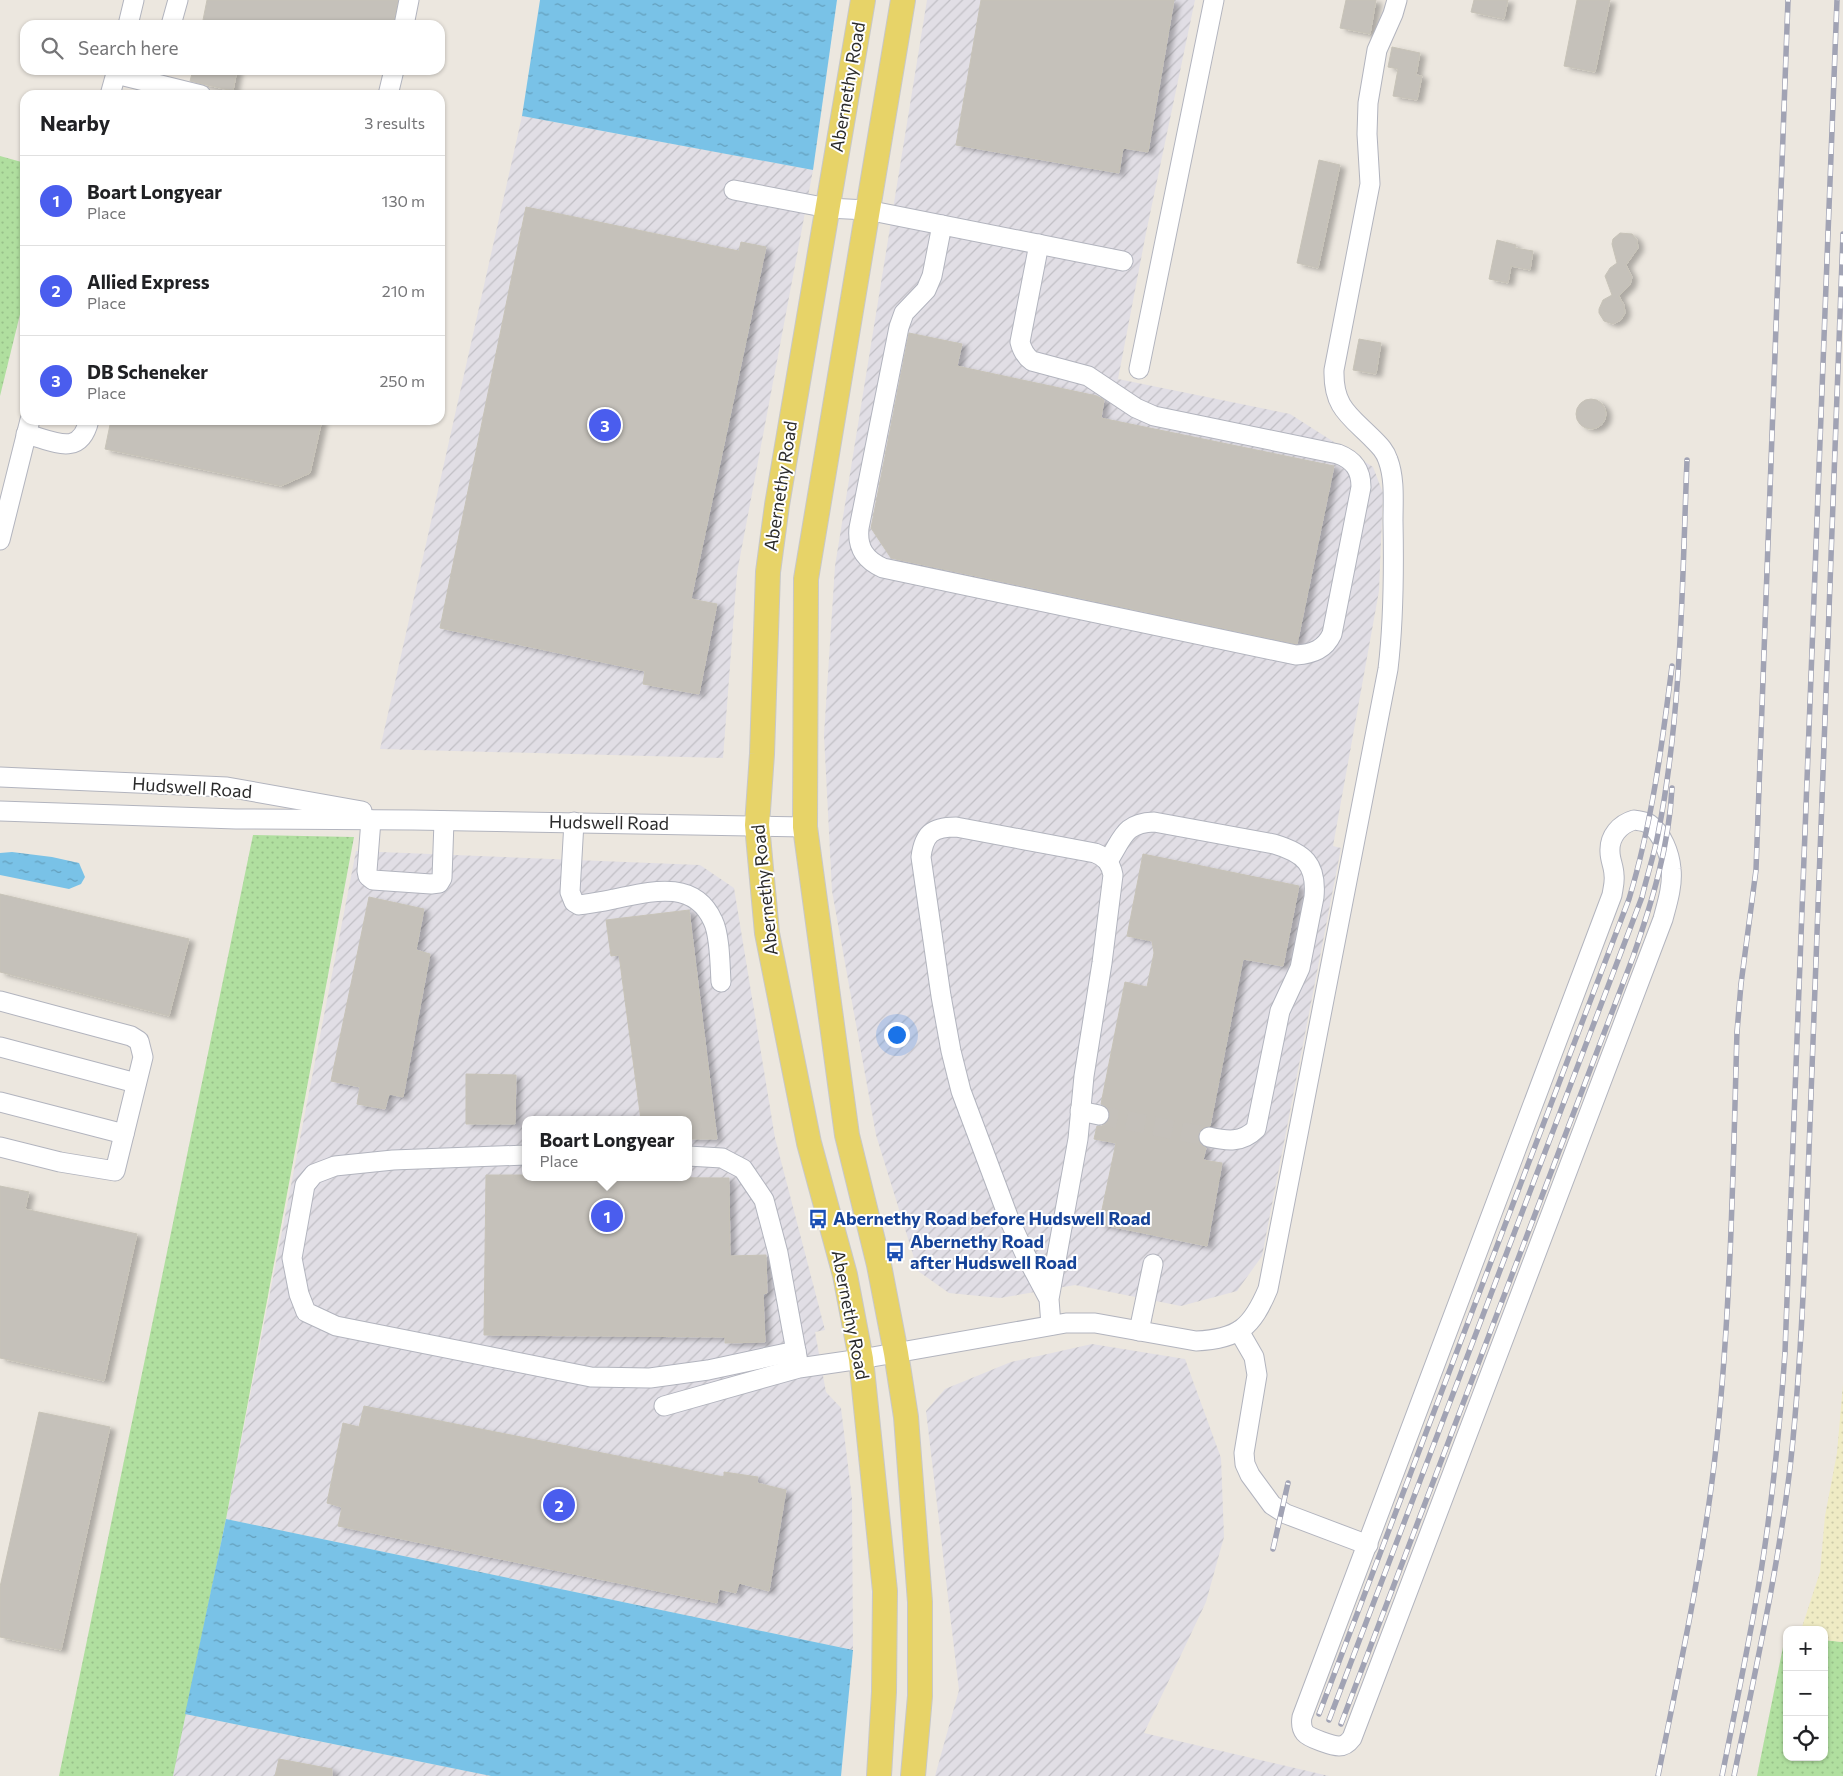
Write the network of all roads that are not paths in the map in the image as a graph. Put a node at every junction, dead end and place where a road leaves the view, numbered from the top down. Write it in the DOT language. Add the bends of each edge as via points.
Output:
graph roads {
  1 [pos="134,0"];
  2 [pos="178,0"];
  3 [pos="410,0"];
  4 [pos="863,0"];
  5 [pos="903,0"];
  6 [pos="1214,0"];
  7 [pos="1397,0"];
  8 [pos="129,20"];
  9 [pos="172,20"];
  10 [pos="405,20"];
  11 [pos="115,75"];
  12 [pos="141,75"];
  13 [pos="393,75"];
  14 [pos="158,77"];
  15 [pos="111,90"];
  16 [pos="189,90"];
  17 [pos="389,90"];
  18 [pos="734,190"];
  19 [pos="828,208"];
  20 [pos="867,210"];
  21 [pos="942,225"];
  22 [pos="1039,244"];
  23 [pos="1122,261"];
  24 [pos="1139,369"];
  25 [pos="88,425"];
  26 [pos="28,427"];
  27 [pos="0,540"];
  28 [pos="0,777"];
  29 [pos="0,811"];
  30 [pos="372,820"];
  31 [pos="412,820"];
  32 [pos="444,821"];
  33 [pos="574,822"];
  34 [pos="757,825"];
  35 [pos="805,827"];
  36 [pos="1108,861"];
  37 [pos="721,982"];
  38 [pos="0,1001"];
  39 [pos="0,1047"];
  40 [pos="136,1083"];
  41 [pos="0,1102"];
  42 [pos="1080,1111"];
  43 [pos="1099,1115"];
  44 [pos="124,1134"];
  45 [pos="1209,1137"];
  46 [pos="0,1147"];
  47 [pos="522,1155"];
  48 [pos="692,1156"];
  49 [pos="1153,1264"];
  50 [pos="1049,1299"];
  51 [pos="1051,1325"];
  52 [pos="1139,1331"];
  53 [pos="1239,1331"];
  54 [pos="896,1353"];
  55 [pos="797,1359"];
  56 [pos="861,1359"];
  57 [pos="664,1406"];
  58 [pos="1368,1545"];
  59 [pos="879,1776"];
  60 [pos="913,1776"];
  1 -- 8 [label="street"];
  2 -- 9 [label="street"];
  3 -- 10 [label="street"];
  4 -- 19 [label="main road, Abernethy Road"];
  5 -- 20 [label="main road, Abernethy Road"];
  6 -- 24 [label="street"];
  7 -- 53 [label="street" via="1380,41 1368,103 1370,184 1334,370 1338,401 1381,447 1390,463 1394,524 1392,636 1268,1289 1250,1324"];
  11 -- 15 [label="street"];
  12 -- 14 [label="street"];
  13 -- 17 [label="street"];
  14 -- 16 [label="street"];
  18 -- 19 [label="street"];
  19 -- 20 [label="street"];
  19 -- 34 [label="main road, Abernethy Road" via="768,572"];
  20 -- 21 [label="street"];
  20 -- 35 [label="main road, Abernethy Road" via="806,579"];
  21 -- 22 [label="street"];
  21 -- 22 [label="street" via="932,276 926,290 904,313 899,326 859,528 860,547 873,564 1296,655 1324,647 1332,634 1361,486 1358,470 1346,457 1338,454 1154,416 1088,376 1032,361 1022,350 1020,342"];
  22 -- 23 [label="street"];
  25 -- 26 [label="street" via="79,441 70,445"];
  26 -- 27 [label="street"];
  28 -- 31 [label="street, Hudswell Road" via="227,787"];
  29 -- 30 [label="street, Hudswell Road"];
  30 -- 31 [label="street, Hudswell Road"];
  30 -- 32 [label="street" via="368,876 373,880 431,884 439,884 442,878"];
  31 -- 32 [label="street, Hudswell Road"];
  32 -- 33 [label="street, Hudswell Road"];
  33 -- 34 [label="street, Hudswell Road"];
  33 -- 37 [label="street" via="570,892 574,902 579,905 648,892 690,894 714,921"];
  34 -- 35 [label="street, Hudswell Road"];
  34 -- 56 [label="main road, Abernethy Road" via="767,932 809,1142 845,1275"];
  35 -- 54 [label="main road, Abernethy Road" via="847,1135 879,1265"];
  36 -- 42 [label="street" via="1113,875"];
  36 -- 45 [label="street" via="1133,825 1154,822 1290,849 1301,855 1313,874 1314,897 1300,968 1280,1011 1256,1129 1243,1139 1232,1141"];
  36 -- 50 [label="street" via="1095,853 956,827 934,830 926,837 921,858 941,996 961,1091 1009,1219"];
  38 -- 40 [label="street" via="131,1036 139,1041 143,1057"];
  39 -- 40 [label="street"];
  40 -- 44 [label="street"];
  41 -- 44 [label="street"];
  42 -- 43 [label="street"];
  42 -- 50 [label="street" via="1078,1139"];
  44 -- 46 [label="street" via="115,1171"];
  47 -- 55 [label="street" via="374,1162 335,1166 314,1174 305,1185 292,1258 306,1312 336,1326 591,1377 650,1378"];
  48 -- 55 [label="street" via="722,1158 743,1169 764,1200 778,1253"];
  49 -- 52 [label="street"];
  50 -- 51 [label="street"];
  51 -- 52 [label="street" via="1081,1322"];
  51 -- 54 [label="street"];
  52 -- 53 [label="street" via="1196,1341 1212,1340"];
  53 -- 58 [label="street" via="1254,1357 1257,1375 1244,1453 1250,1475 1263,1495 1281,1511"];
  54 -- 56 [label="street"];
  54 -- 60 [label="main road, Abernethy Road" via="906,1417 920,1602 920,1696"];
  55 -- 56 [label="street"];
  55 -- 57 [label="street"];
  56 -- 59 [label="main road, Abernethy Road" via="885,1591"];
  58 -- 58 [label="street" via="1301,1723 1309,1736 1339,1746 1352,1738 1664,919 1672,871 1665,846 1649,824 1634,820 1624,824 1610,843 1614,874 1612,894"];
}
